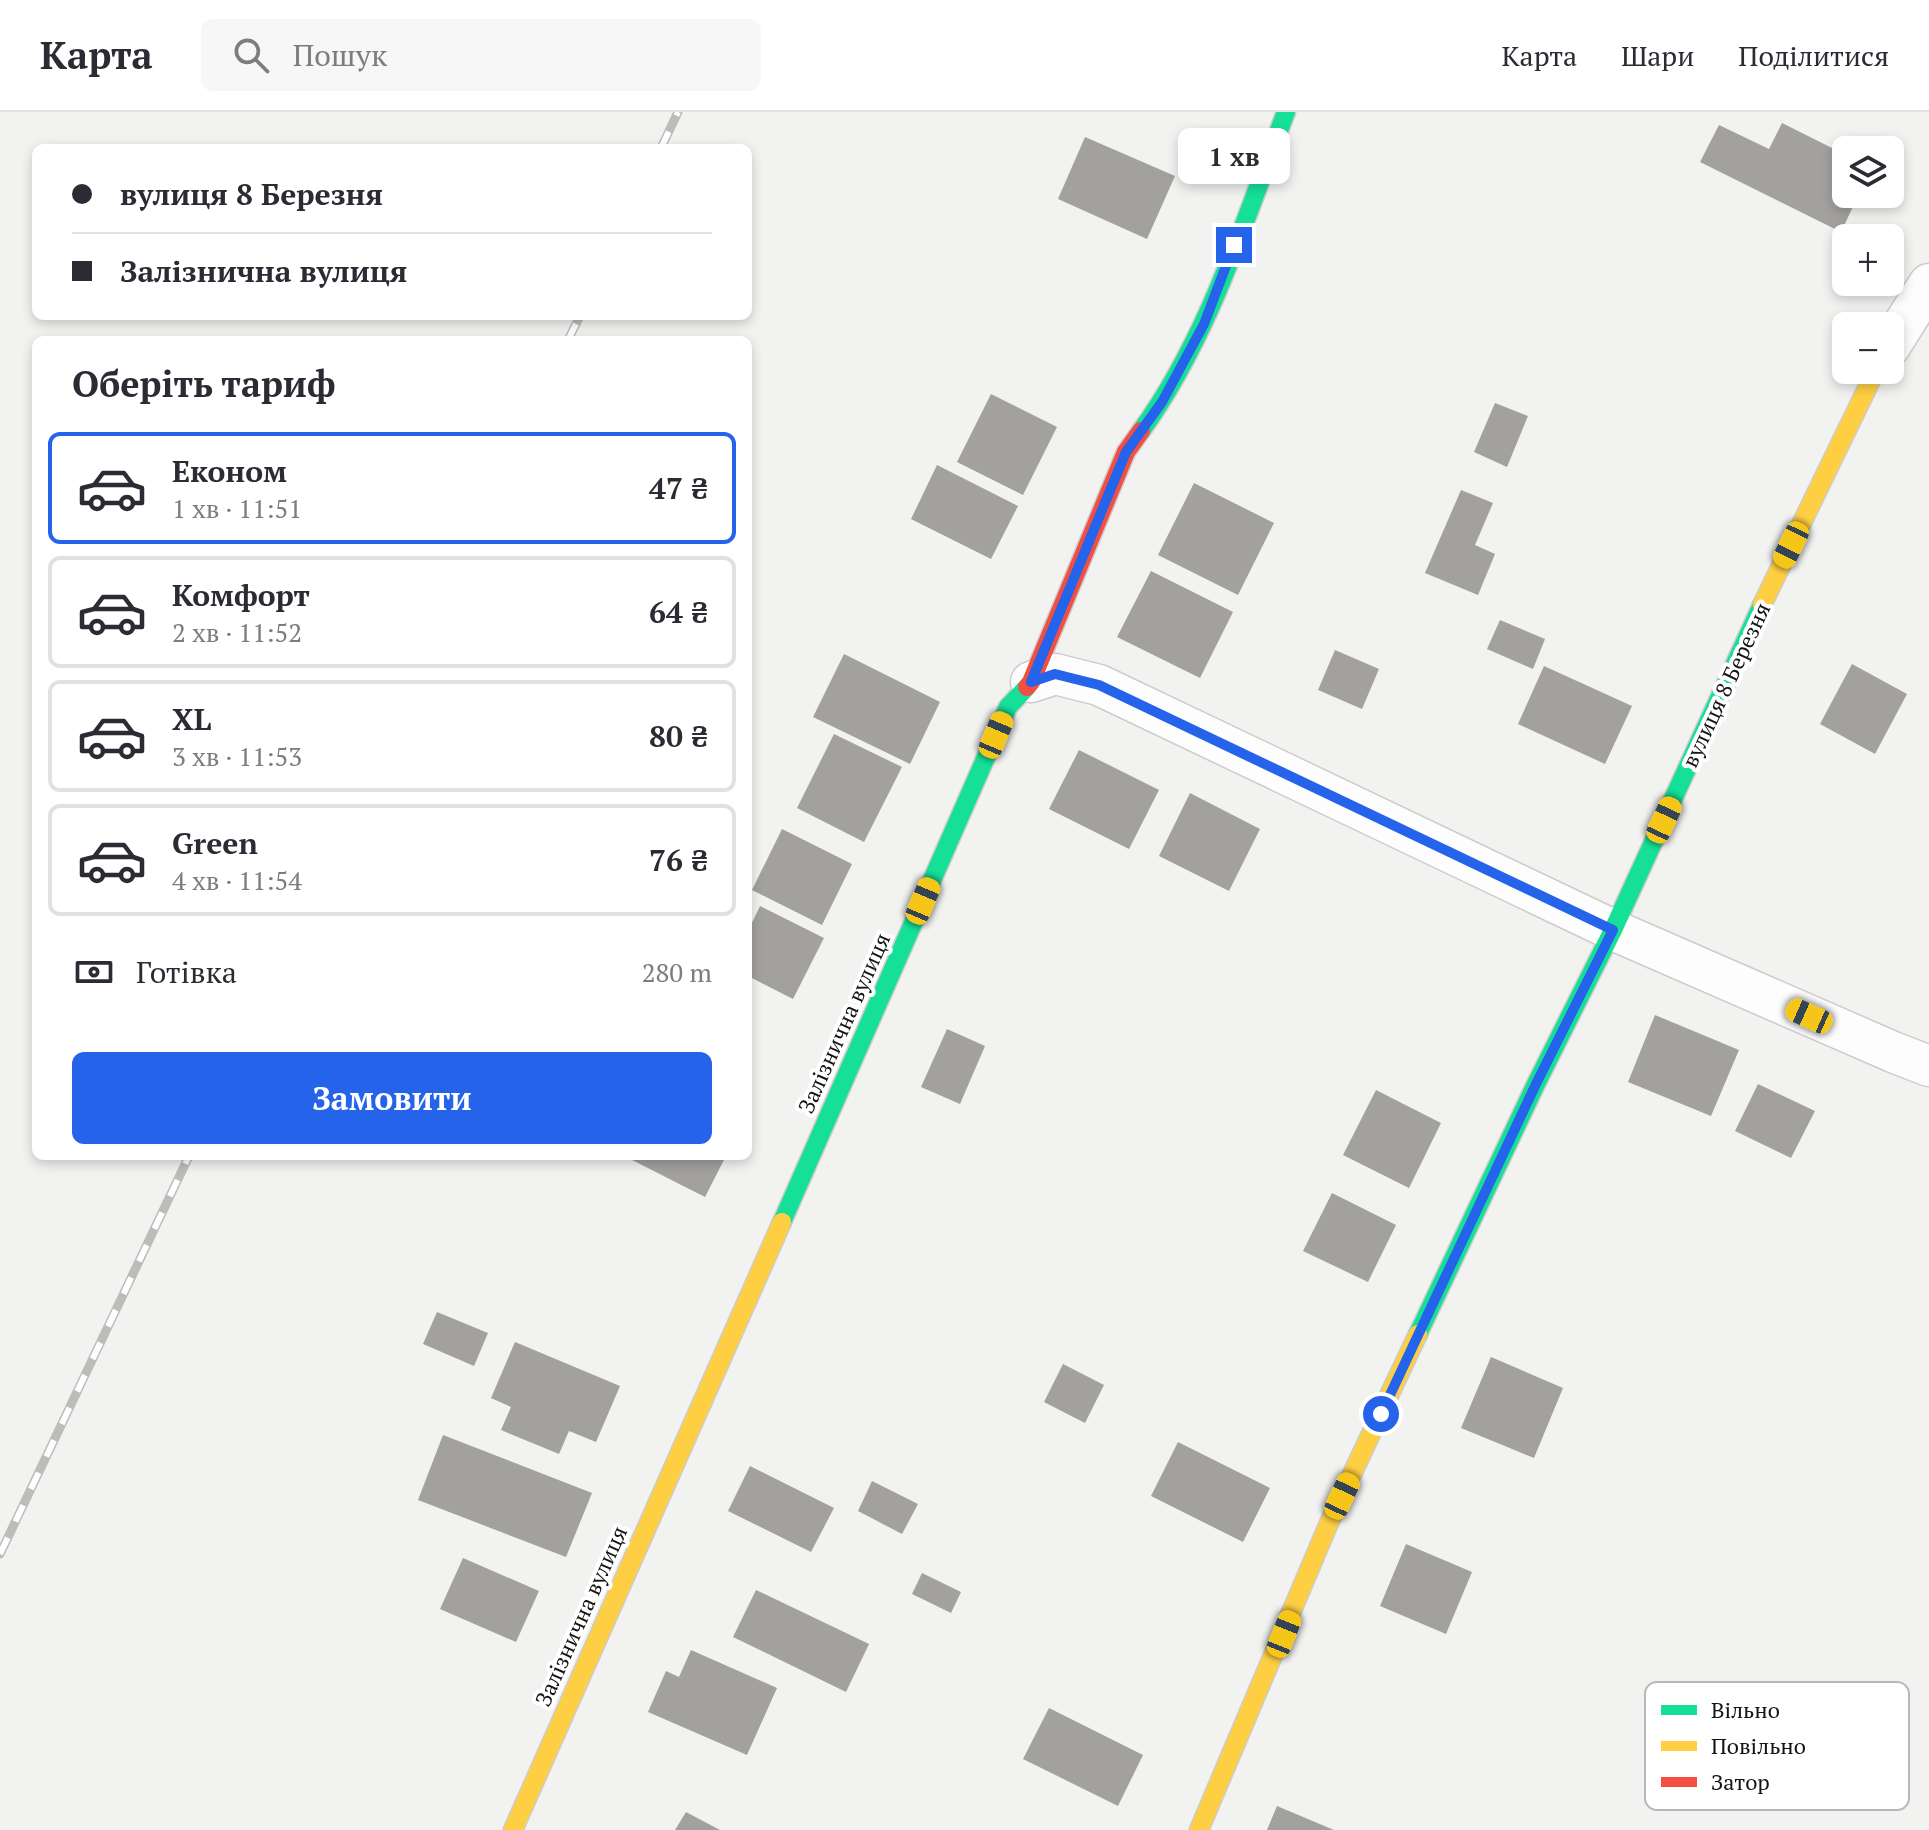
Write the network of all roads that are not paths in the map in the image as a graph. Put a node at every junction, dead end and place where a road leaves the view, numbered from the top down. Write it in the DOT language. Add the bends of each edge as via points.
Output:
graph roads {
  1 [pos="1286,112"];
  2 [pos="1929,284"];
  3 [pos="1904,324"];
  4 [pos="1869,384"];
  5 [pos="1031,682"];
  6 [pos="1613,930"];
  7 [pos="1929,1066"];
  8 [pos="513,1830"];
  9 [pos="1199,1830"];
  1 -- 5 [label="street, Залізнична вулиця" via="1204,324 1162,402 1126,452"];
  2 -- 3 [label="street"];
  4 -- 6 [label="street, вулиця 8 Березня"];
  5 -- 6 [label="street" via="1055,674 1099,685"];
  5 -- 8 [label="street, Залізнична вулиця" via="1008,707"];
  6 -- 7 [label="street"];
  6 -- 9 [label="street, вулиця 8 Березня" via="1329,1523"];
}
